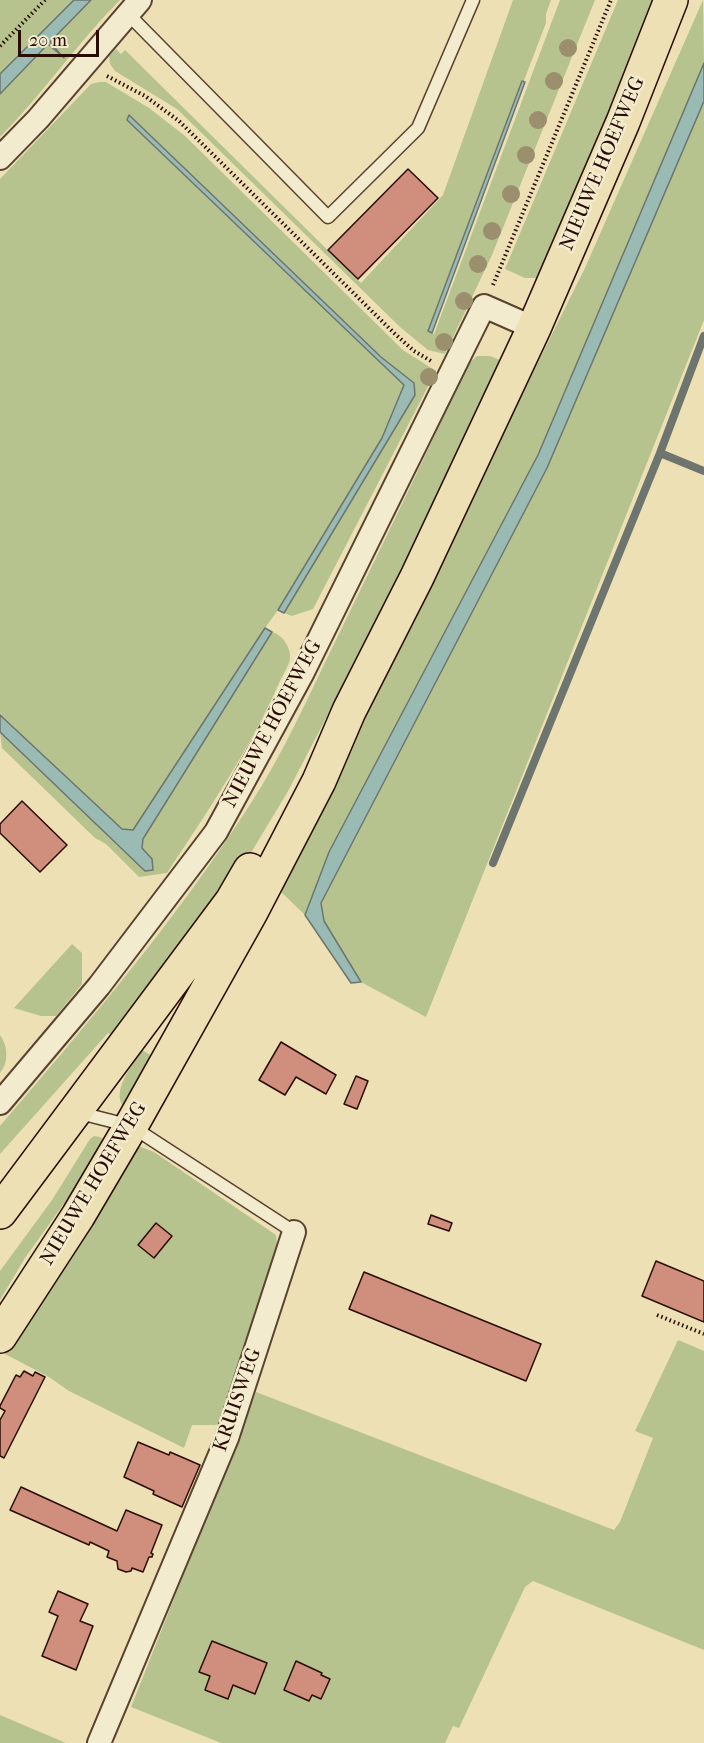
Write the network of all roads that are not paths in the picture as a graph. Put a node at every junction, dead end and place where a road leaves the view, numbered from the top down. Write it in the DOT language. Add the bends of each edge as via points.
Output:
graph roads {
  1 [pos="473,0"];
  2 [pos="671,0"];
  3 [pos="133,7"];
  4 [pos="0,158"];
  5 [pos="534,328"];
  6 [pos="349,711"];
  7 [pos="0,1103"];
  8 [pos="75,1112"];
  9 [pos="131,1126"];
  10 [pos="0,1212"];
  11 [pos="294,1232"];
  12 [pos="0,1336"];
  13 [pos="99,1743"];
  1 -- 3 [label="lane" via="418,128 328,217"];
  2 -- 5 [label="main road, NIEUWE HOEFWEG"];
  3 -- 4 [label="street"];
  5 -- 6 [label="main road, NIEUWE HOEFWEG"];
  5 -- 7 [label="street, NIEUWE HOEFWEG" via="484,306 302,674 216,832 99,986"];
  6 -- 8 [label="main road, NIEUWE HOEFWEG" via="306,775 232,901"];
  6 -- 9 [label="main road, NIEUWE HOEFWEG" via="319,780 251,912"];
  8 -- 9 [label="lane, KRUISWEG"];
  8 -- 10 [label="main road, NIEUWE HOEFWEG"];
  9 -- 11 [label="lane, KRUISWEG"];
  9 -- 12 [label="main road, NIEUWE HOEFWEG"];
  11 -- 13 [label="street, KRUISWEG" via="226,1438"];
}
